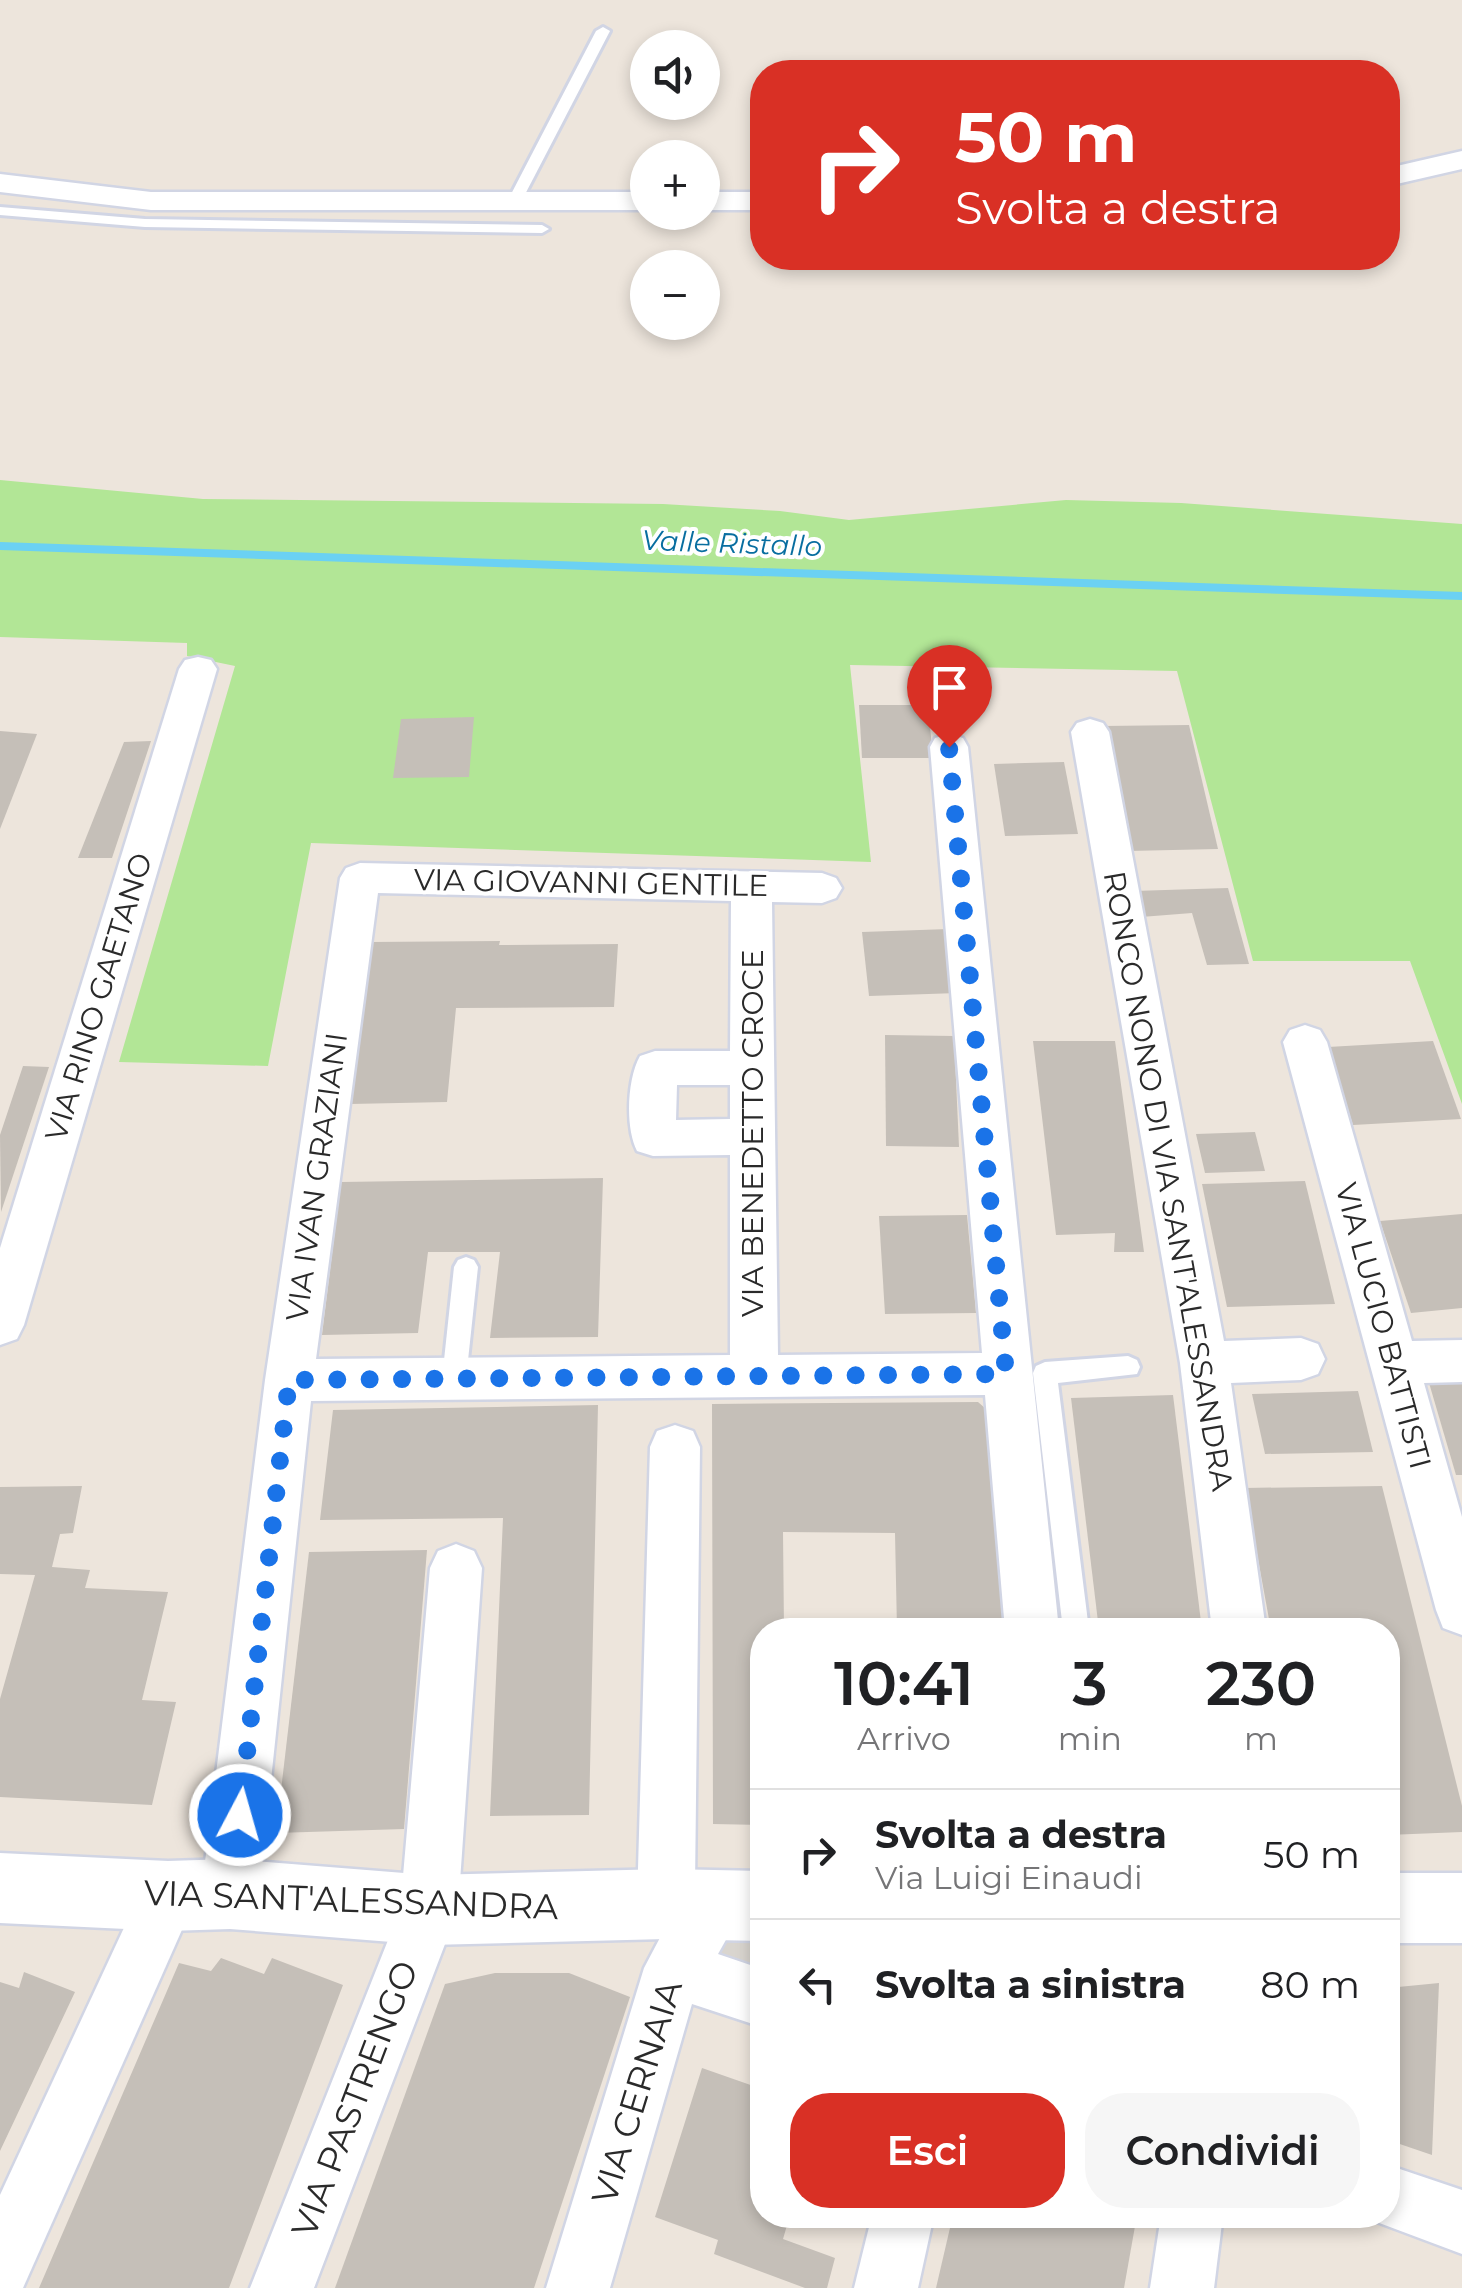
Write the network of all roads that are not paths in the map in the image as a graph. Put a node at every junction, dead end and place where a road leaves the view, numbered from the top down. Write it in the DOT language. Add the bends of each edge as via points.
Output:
graph roads {
  1 [pos="603,31"];
  2 [pos="1462,160"];
  3 [pos="1400,174"];
  4 [pos="0,184"];
  5 [pos="750,200"];
  6 [pos="630,201"];
  7 [pos="720,201"];
  8 [pos="514,202"];
  9 [pos="0,211"];
  10 [pos="542,229"];
  11 [pos="198,669"];
  12 [pos="1090,732"];
  13 [pos="949,747"];
  14 [pos="360,878"];
  15 [pos="751,887"];
  16 [pos="822,888"];
  17 [pos="1305,1042"];
  18 [pos="752,1068"];
  19 [pos="752,1138"];
  20 [pos="466,1268"];
  21 [pos="0,1325"];
  22 [pos="1302,1359"];
  23 [pos="1462,1361"];
  24 [pos="1393,1362"];
  25 [pos="1204,1363"];
  26 [pos="1128,1367"];
  27 [pos="1006,1374"];
  28 [pos="454,1379"];
  29 [pos="754,1379"];
  30 [pos="289,1380"];
  31 [pos="675,1447"];
  32 [pos="456,1568"];
  33 [pos="1462,1610"];
  34 [pos="1031,1618"];
  35 [pos="1075,1618"];
  36 [pos="1238,1618"];
  37 [pos="0,1888"];
  38 [pos="199,1895"];
  39 [pos="1400,1908"];
  40 [pos="1462,1908"];
  41 [pos="429,1910"];
  42 [pos="704,1921"];
  43 [pos="750,1982"];
  44 [pos="1400,2200"];
  45 [pos="1462,2222"];
  46 [pos="900,2228"];
  47 [pos="1190,2228"];
  48 [pos="0,2267"];
  49 [pos="282,2288"];
  50 [pos="578,2288"];
  51 [pos="886,2288"];
  52 [pos="1182,2288"];
  1 -- 8 [label="lane"];
  2 -- 3 [label="street"];
  4 -- 8 [label="street" via="151,201"];
  5 -- 7 [label="street"];
  6 -- 8 [label="street"];
  9 -- 10 [label="lane" via="145,223"];
  11 -- 21 [label="street, VIA RINO GAETANO"];
  12 -- 25 [label="street, RONCO NONO DI VIA SANT'ALESSANDRA"];
  13 -- 27 [label="street"];
  14 -- 15 [label="street, VIA GIOVANNI GENTILE"];
  14 -- 30 [label="street, VIA IVAN GRAZIANI"];
  15 -- 16 [label="street, VIA GIOVANNI GENTILE"];
  15 -- 18 [label="street, VIA BENEDETTO CROCE"];
  17 -- 24 [label="street, VIA LUCIO BATTISTI"];
  18 -- 19 [label="street, VIA BENEDETTO CROCE"];
  18 -- 19 [label="street" via="655,1068 653,1138"];
  19 -- 29 [label="street, VIA BENEDETTO CROCE"];
  20 -- 28 [label="lane"];
  22 -- 25 [label="street"];
  23 -- 24 [label="street"];
  24 -- 33 [label="street, VIA LUCIO BATTISTI"];
  25 -- 36 [label="street, RONCO NONO DI VIA SANT'ALESSANDRA"];
  26 -- 35 [label="lane" via="1045,1373"];
  27 -- 29 [label="street"];
  27 -- 34 [label="street"];
  28 -- 29 [label="street"];
  28 -- 30 [label="street"];
  30 -- 38 [label="street, VIA IVAN GRAZIANI"];
  31 -- 42 [label="street, VIA CERNAIA"];
  32 -- 41 [label="street, VIA PASTRENGO"];
  37 -- 38 [label="street, VIA SANT'ALESSANDRA"];
  38 -- 41 [label="street, VIA SANT'ALESSANDRA"];
  38 -- 48 [label="street, VIA IVAN GRAZIANI"];
  39 -- 40 [label="street"];
  41 -- 42 [label="street, VIA SANT'ALESSANDRA"];
  41 -- 49 [label="street, VIA PASTRENGO"];
  42 -- 43 [label="street"];
  42 -- 50 [label="street, VIA CERNAIA"];
  44 -- 45 [label="street"];
  46 -- 51 [label="street"];
  47 -- 52 [label="street"];
}
